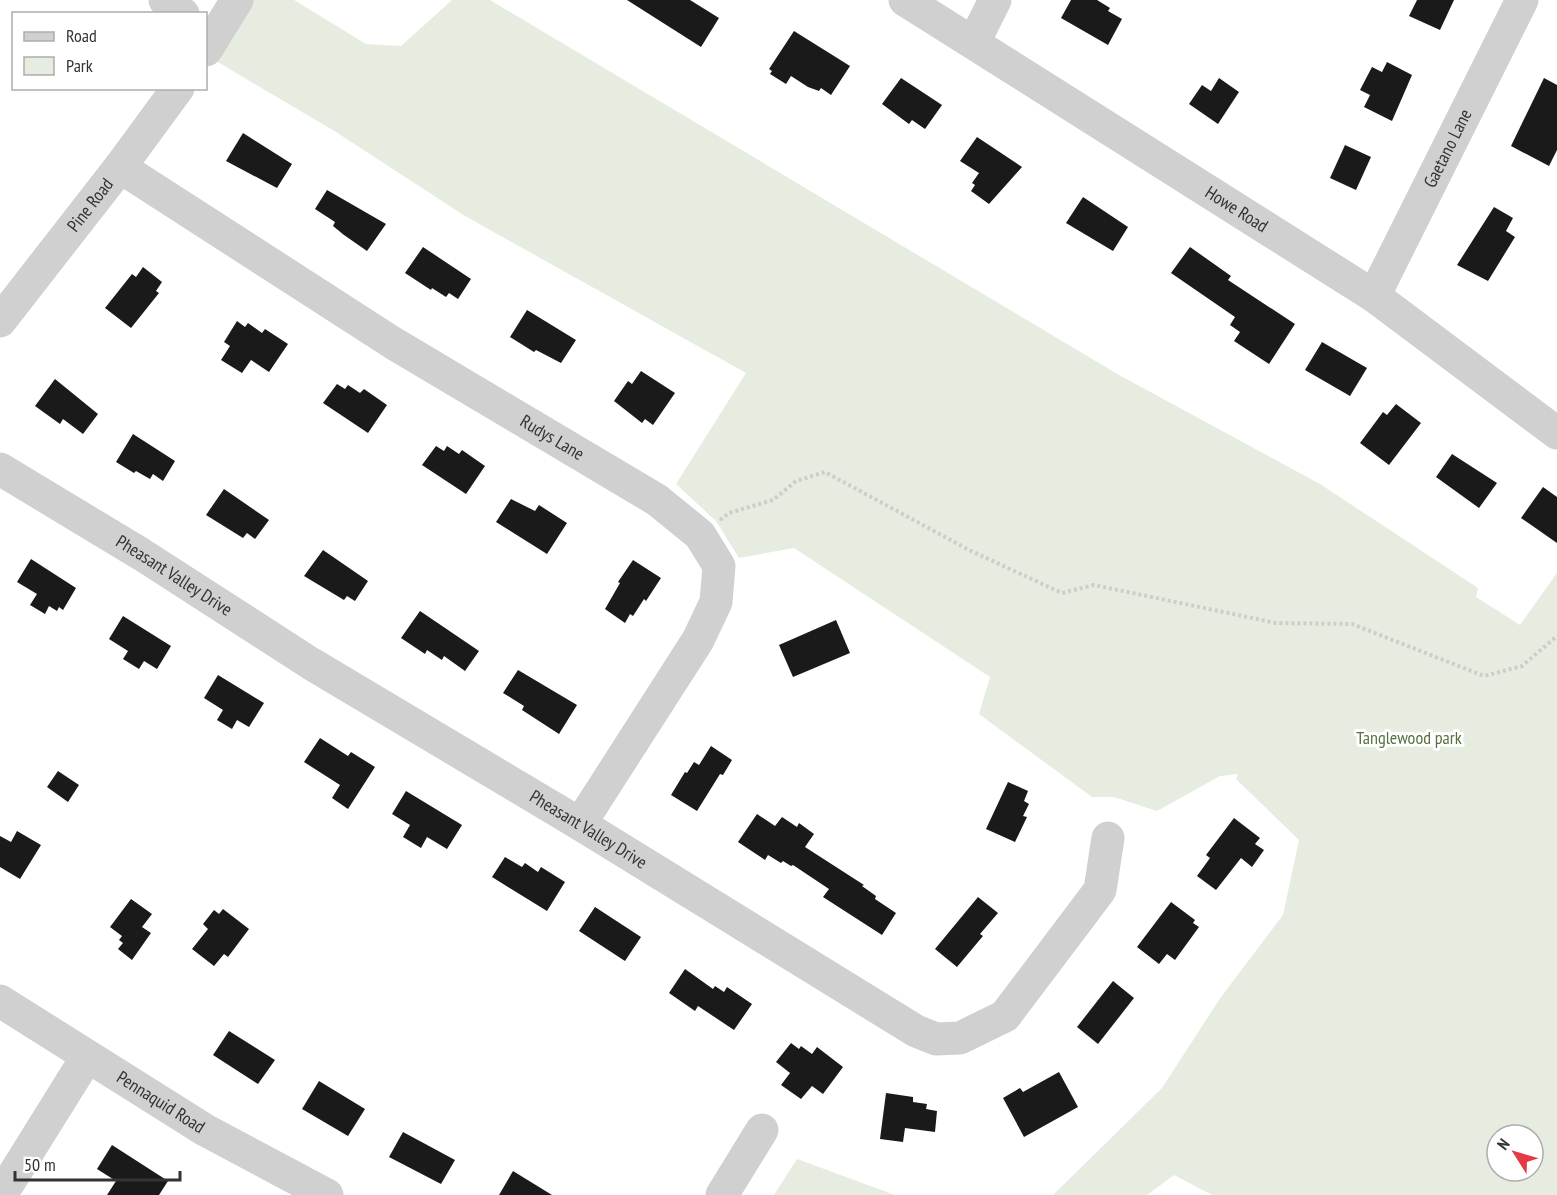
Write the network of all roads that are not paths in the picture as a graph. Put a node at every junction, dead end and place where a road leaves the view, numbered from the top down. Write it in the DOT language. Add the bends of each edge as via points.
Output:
graph roads {
  1 [pos="165,0"];
  2 [pos="237,0"];
  3 [pos="905,0"];
  4 [pos="995,0"];
  5 [pos="1522,0"];
  6 [pos="180,12"];
  7 [pos="209,39"];
  8 [pos="974,42"];
  9 [pos="177,90"];
  10 [pos="120,167"];
  11 [pos="1374,296"];
  12 [pos="0,321"];
  13 [pos="1557,433"];
  14 [pos="0,469"];
  15 [pos="580,824"];
  16 [pos="1108,838"];
  17 [pos="0,1001"];
  18 [pos="87,1057"];
  19 [pos="762,1130"];
  20 [pos="1,1195"];
  21 [pos="327,1195"];
  22 [pos="722,1195"];
  1 -- 6 [label="street"];
  2 -- 7 [label="street"];
  3 -- 8 [label="street, Howe Road"];
  4 -- 8 [label="street"];
  5 -- 11 [label="street, Gaetano Lane"];
  8 -- 11 [label="street, Howe Road"];
  9 -- 10 [label="street, Pine Road"];
  10 -- 12 [label="street, Pine Road"];
  10 -- 15 [label="street, Rudys Lane" via="393,343 657,500 700,535 719,566 716,603 698,640"];
  11 -- 13 [label="street, Howe Road"];
  14 -- 15 [label="street, Pheasant Valley Drive" via="310,663"];
  15 -- 16 [label="street, Pheasant Valley Drive" via="916,1032 936,1039 960,1038 1005,1016 1100,890"];
  17 -- 18 [label="street, Pennaquid Road"];
  18 -- 20 [label="street"];
  18 -- 21 [label="street, Pennaquid Road" via="206,1130"];
  19 -- 22 [label="street"];
}
